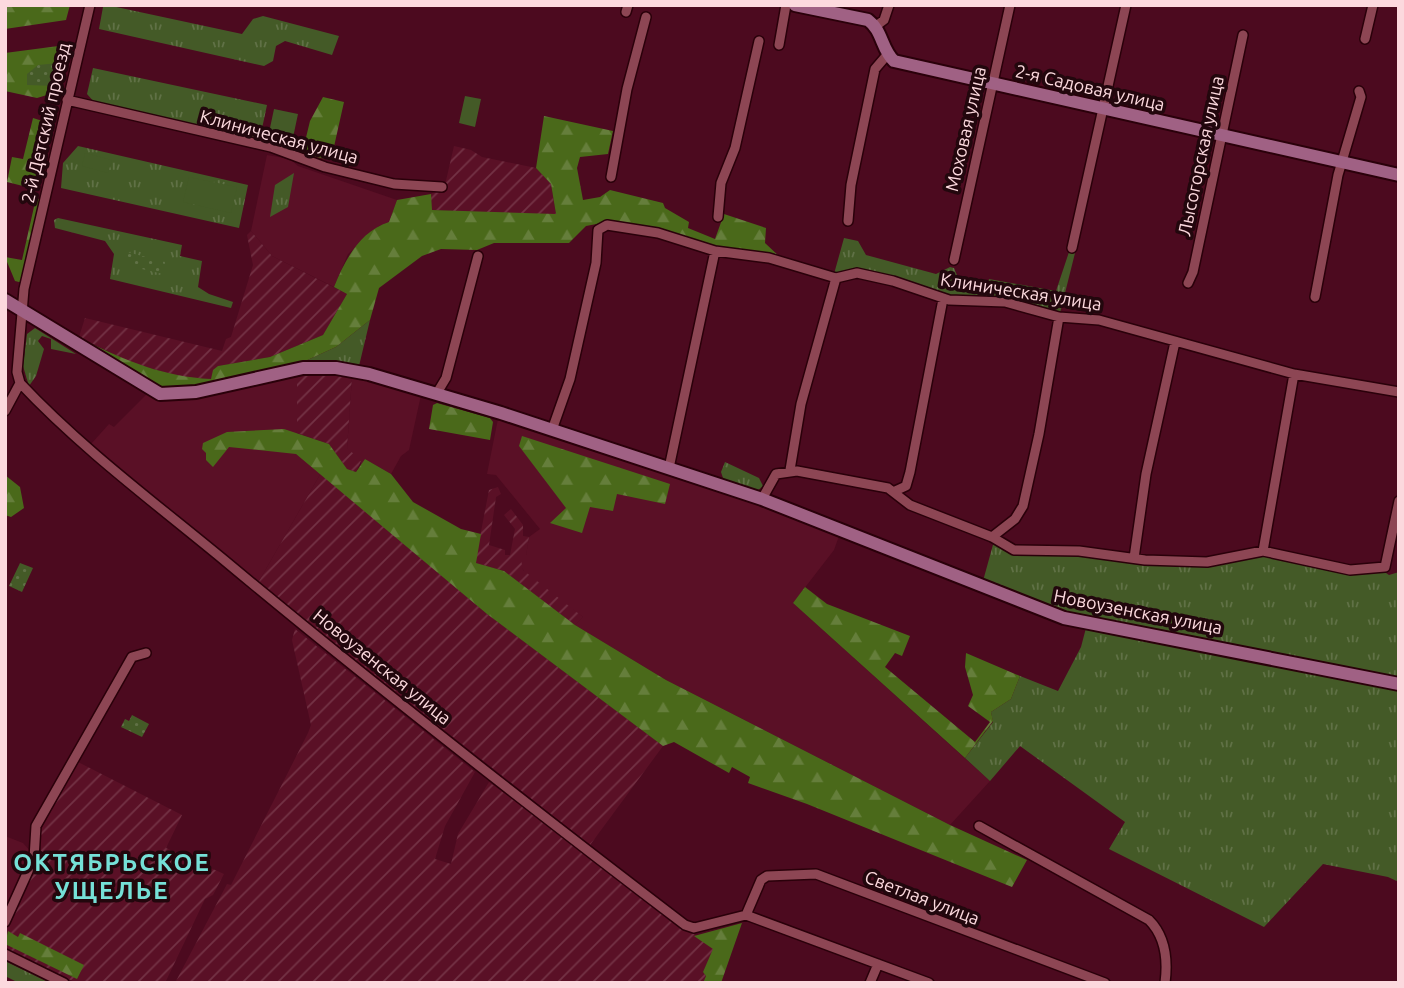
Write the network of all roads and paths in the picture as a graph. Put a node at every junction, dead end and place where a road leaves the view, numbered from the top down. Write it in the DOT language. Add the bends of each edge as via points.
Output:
graph roads {
  1 [pos="90,5"];
  2 [pos="786,5"];
  3 [pos="795,5"];
  4 [pos="889,5"];
  5 [pos="1010,5"];
  6 [pos="1126,5"];
  7 [pos="1373,5"];
  8 [pos="646,16"];
  9 [pos="876,26"];
  10 [pos="1242,35"];
  11 [pos="1365,39"];
  12 [pos="759,41"];
  13 [pos="779,45"];
  14 [pos="887,55"];
  15 [pos="991,84"];
  16 [pos="1359,91"];
  17 [pos="67,100"];
  18 [pos="1104,109"];
  19 [pos="1220,136"];
  20 [pos="1343,163"];
  21 [pos="1399,175"];
  22 [pos="611,177"];
  23 [pos="442,187"];
  24 [pos="719,217"];
  25 [pos="848,221"];
  26 [pos="1072,248"];
  27 [pos="715,251"];
  28 [pos="478,256"];
  29 [pos="954,260"];
  30 [pos="836,278"];
  31 [pos="1188,283"];
  32 [pos="1315,297"];
  33 [pos="943,299"];
  34 [pos="5,300"];
  35 [pos="22,307"];
  36 [pos="1059,317"];
  37 [pos="1175,342"];
  38 [pos="1294,374"];
  39 [pos="20,383"];
  40 [pos="1399,392"];
  41 [pos="437,393"];
  42 [pos="5,411"];
  43 [pos="552,430"];
  44 [pos="669,468"];
  45 [pos="790,470"];
  46 [pos="895,491"];
  47 [pos="762,499"];
  48 [pos="1399,501"];
  49 [pos="992,537"];
  50 [pos="1264,551"];
  51 [pos="1134,558"];
  52 [pos="146,653"];
  53 [pos="1399,684"];
  54 [pos="979,826"];
  55 [pos="746,915"];
  56 [pos="5,922"];
  57 [pos="5,954"];
  58 [pos="878,964"];
  59 [pos="64,983"];
  60 [pos="870,983"];
  61 [pos="929,983"];
  62 [pos="1105,983"];
  63 [pos="1165,983"];
  1 -- 17 [label="street, 2-й Детский проезд"];
  2 -- 13 [label="street"];
  3 -- 9 [label="main road" via="868,20"];
  4 -- 9 [label="street" via="884,20"];
  5 -- 15 [label="street, Моховая улица"];
  6 -- 18 [label="street"];
  7 -- 11 [label="street"];
  8 -- 22 [label="street"];
  9 -- 14 [label="main road"];
  10 -- 19 [label="street, Лысогорская улица"];
  12 -- 24 [label="street" via="735,148 721,183"];
  14 -- 15 [label="main road, 2-я Садовая улица" via="894,61"];
  14 -- 25 [label="street" via="875,69"];
  15 -- 18 [label="main road, 2-я Садовая улица"];
  15 -- 29 [label="street, Моховая улица"];
  16 -- 20 [label="street"];
  17 -- 23 [label="street, Клиническая улица" via="271,147 325,167 394,184"];
  17 -- 35 [label="street, 2-й Детский проезд"];
  18 -- 19 [label="main road, 2-я Садовая улица"];
  18 -- 26 [label="street"];
  19 -- 20 [label="main road, 2-я Садовая улица"];
  19 -- 31 [label="street, Лысогорская улица"];
  20 -- 21 [label="main road, 2-я Садовая улица"];
  20 -- 32 [label="street"];
  27 -- 30 [label="street, Клиническая улица" via="769,258"];
  27 -- 43 [label="street, Клиническая улица" via="658,233 607,225 598,230 596,263"];
  27 -- 44 [label="street"];
  28 -- 41 [label="street" via="446,378"];
  30 -- 33 [label="street, Клиническая улица" via="857,273"];
  30 -- 45 [label="street" via="801,404"];
  33 -- 36 [label="street, Клиническая улица" via="1004,302"];
  33 -- 46 [label="street" via="910,472 906,486"];
  34 -- 35 [label="main road, Новоузенская улица"];
  35 -- 39 [label="street, 2-й Детский проезд"];
  35 -- 41 [label="main road, Новоузенская улица" via="160,394 196,392 320,367 369,374"];
  36 -- 37 [label="street, Клиническая улица" via="1099,320"];
  36 -- 49 [label="street" via="1023,506 1015,519"];
  37 -- 38 [label="street, Клиническая улица"];
  37 -- 51 [label="street" via="1146,474"];
  38 -- 40 [label="street, Клиническая улица"];
  38 -- 50 [label="street"];
  39 -- 42 [label="street, 2-й Детский проезд"];
  39 -- 55 [label="street, Новоузенская улица" via="286,612 484,772 685,925 694,928"];
  41 -- 43 [label="main road, Новоузенская улица"];
  43 -- 44 [label="main road, Новоузенская улица"];
  44 -- 47 [label="main road, Новоузенская улица"];
  45 -- 46 [label="street"];
  45 -- 47 [label="street" via="776,474"];
  46 -- 49 [label="street" via="910,505"];
  47 -- 53 [label="main road, Новоузенская улица" via="1064,618"];
  48 -- 50 [label="street" via="1385,568 1350,570"];
  49 -- 51 [label="street" via="1014,550"];
  50 -- 51 [label="street" via="1207,562"];
  52 -- 56 [label="street" via="132,657 36,826 34,858"];
  54 -- 63 [label="street" via="1149,920 1166,953"];
  55 -- 58 [label="street"];
  55 -- 62 [label="street, Светлая улица" via="767,876 817,874"];
  57 -- 59 [label="street"];
  58 -- 60 [label="street"];
  58 -- 61 [label="street"];
}
